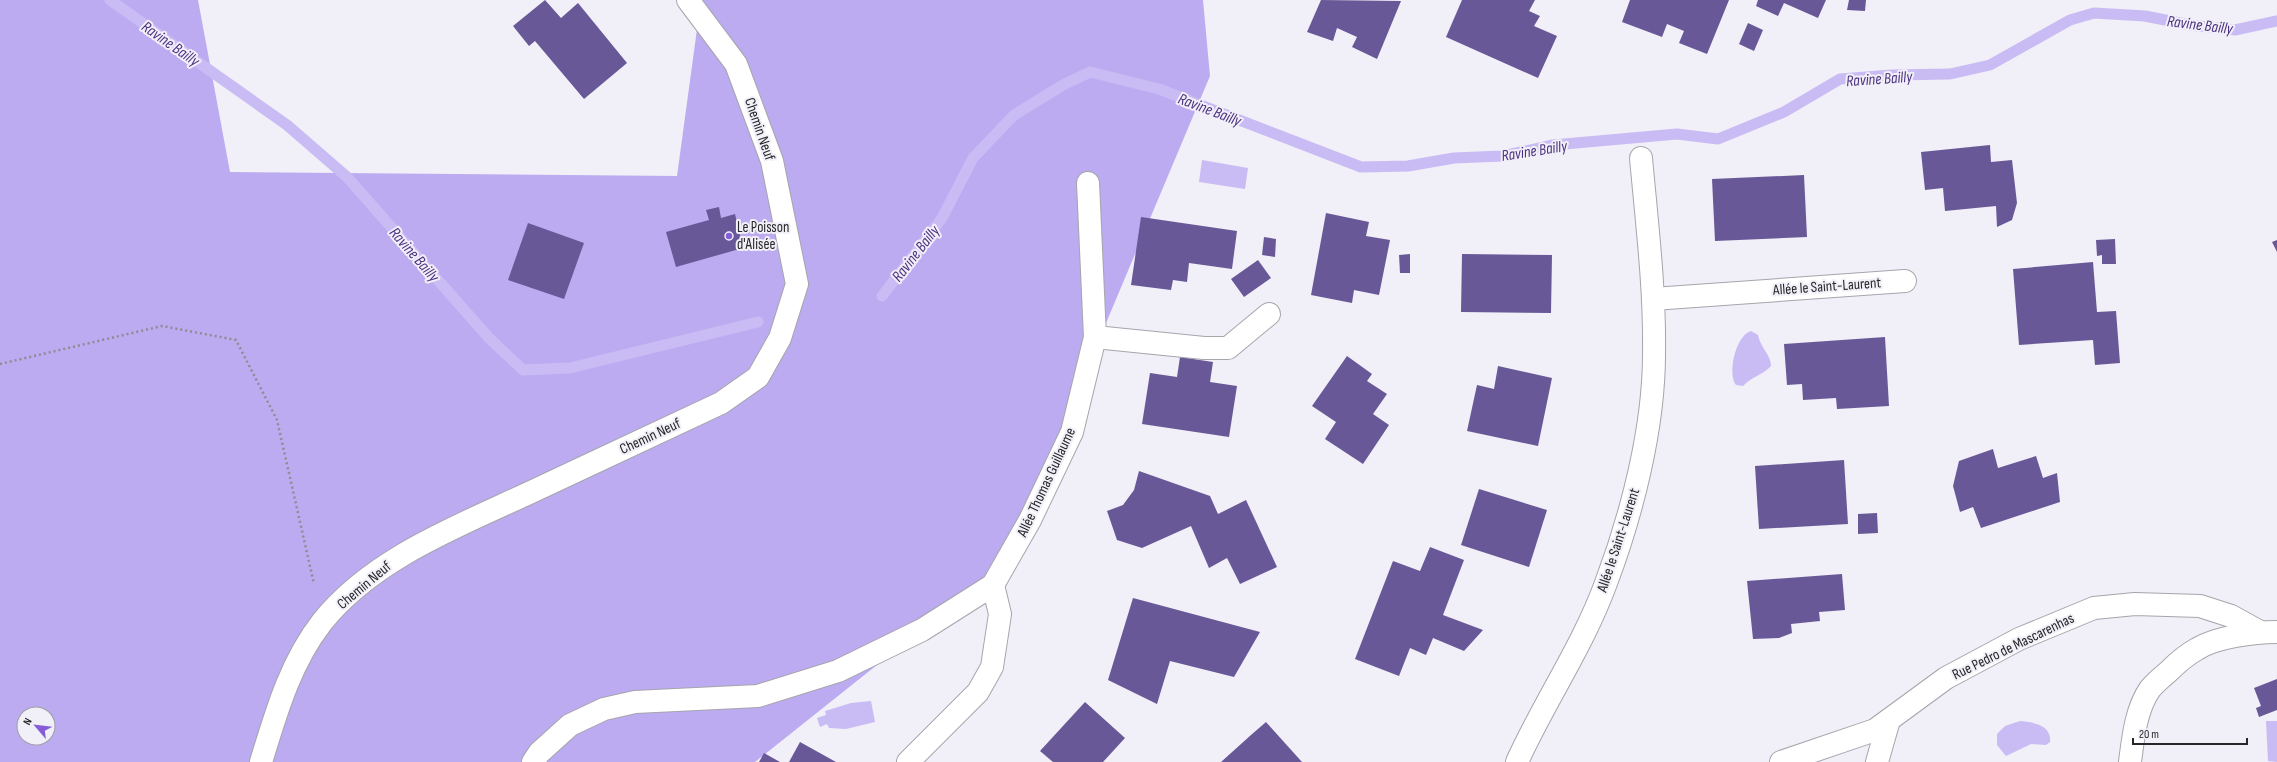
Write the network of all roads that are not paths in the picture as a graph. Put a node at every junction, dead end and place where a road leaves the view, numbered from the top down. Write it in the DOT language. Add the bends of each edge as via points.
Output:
graph roads {
  1 [pos="688,0"];
  2 [pos="1641,158"];
  3 [pos="1088,183"];
  4 [pos="1905,281"];
  5 [pos="1653,299"];
  6 [pos="1270,314"];
  7 [pos="1095,338"];
  8 [pos="993,585"];
  9 [pos="2269,632"];
  10 [pos="1889,720"];
  11 [pos="261,762"];
  12 [pos="534,762"];
  13 [pos="908,762"];
  14 [pos="1517,762"];
  15 [pos="1781,762"];
  16 [pos="1877,762"];
  17 [pos="2130,762"];
  1 -- 11 [label="street, Chemin Neuf" via="736,64 772,160 797,284 780,338 758,377 721,403 458,527 392,561 359,586 322,622 292,669"];
  2 -- 5 [label="street, Allée le Saint-Laurent"];
  3 -- 7 [label="street, Allée Thomas Guillaume"];
  4 -- 5 [label="street, Allée le Saint-Laurent"];
  5 -- 14 [label="street, Allée le Saint-Laurent" via="1654,356 1648,423 1633,501 1606,584"];
  6 -- 7 [label="street" via="1228,348"];
  7 -- 8 [label="street, Allée Thomas Guillaume" via="1072,432 1030,520"];
  8 -- 12 [label="street" via="922,630 838,671 758,696 635,702 604,709 570,725 539,753"];
  8 -- 13 [label="street" via="1000,614 992,667 978,692"];
  9 -- 10 [label="street, Rue Pedro de Mascarenhas" via="2200,606 2135,604 2094,608 2019,639 1946,678"];
  9 -- 17 [label="street" via="2222,640 2198,648 2183,658 2150,689 2140,711"];
  10 -- 15 [label="street, Rue Pedro de Mascarenhas" via="1875,730"];
  10 -- 16 [label="street"];
}
